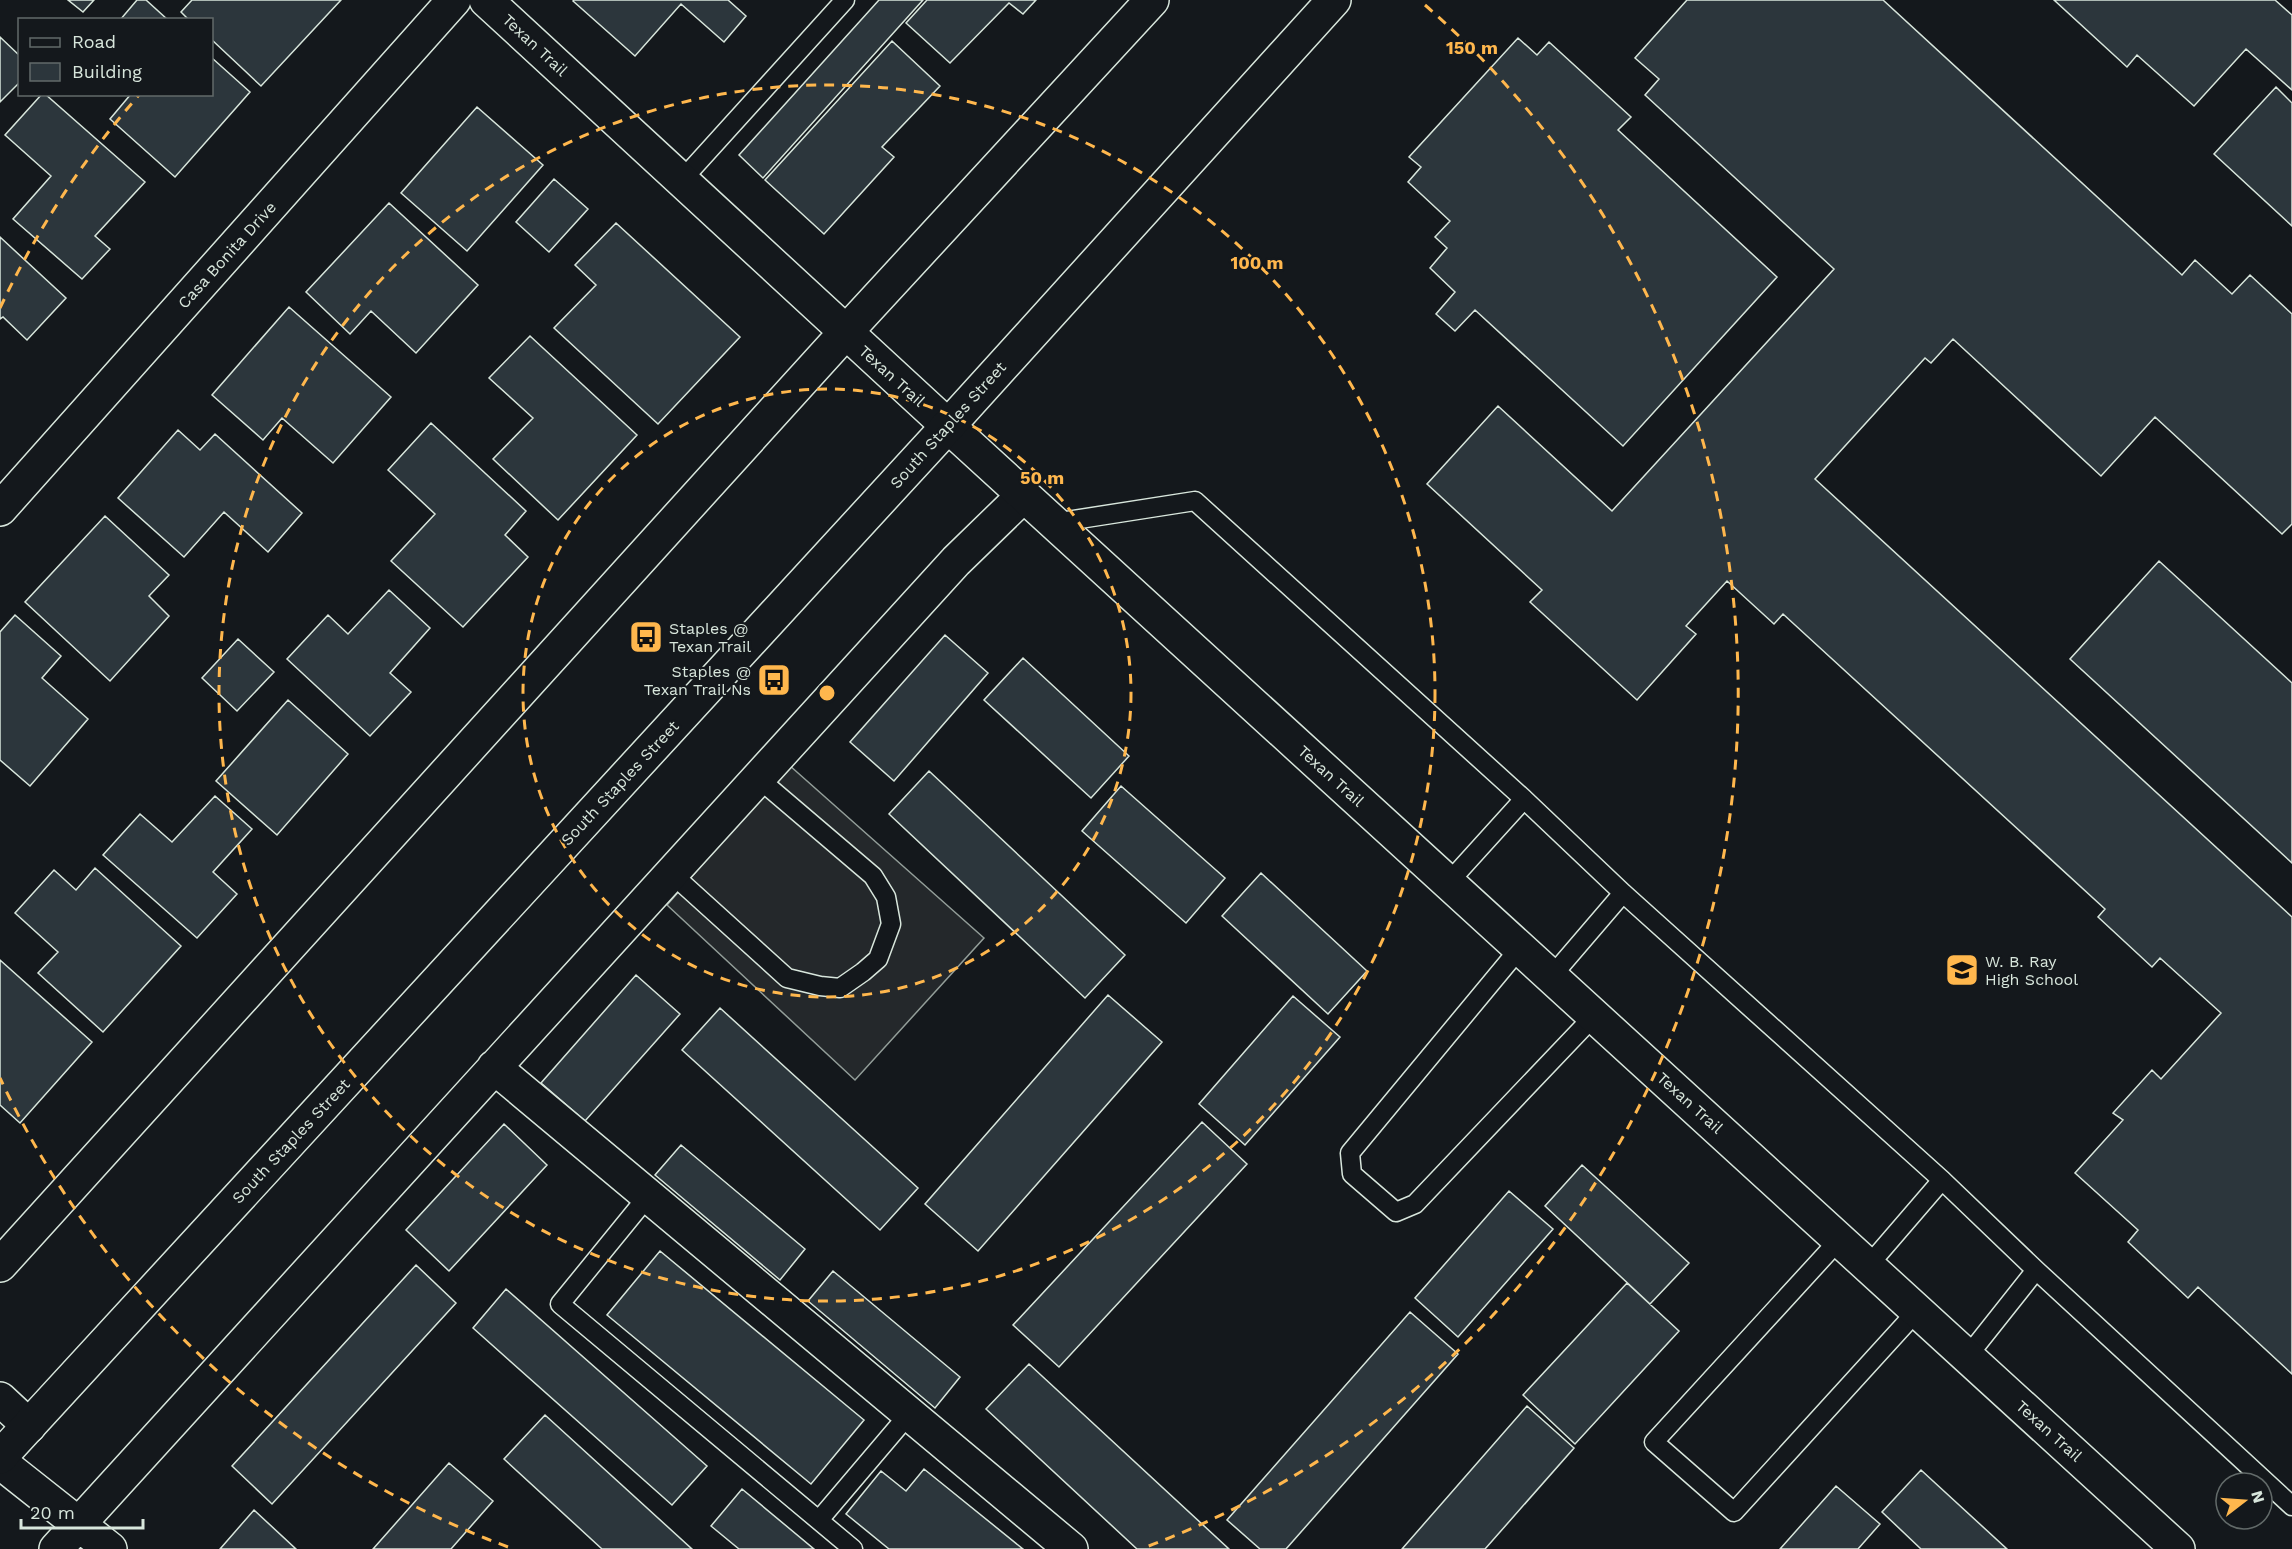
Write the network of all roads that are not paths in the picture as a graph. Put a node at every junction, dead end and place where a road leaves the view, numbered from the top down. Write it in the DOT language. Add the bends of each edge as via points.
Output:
graph roads {
  1 [pos="454,0"];
  2 [pos="486,0"];
  3 [pos="845,0"];
  4 [pos="1152,0"];
  5 [pos="1334,0"];
  6 [pos="681,181"];
  7 [pos="845,333"];
  8 [pos="948,426"];
  9 [pos="1024,495"];
  10 [pos="0,509"];
  11 [pos="1054,523"];
  12 [pos="758,778"];
  13 [pos="1524,800"];
  14 [pos="671,873"];
  15 [pos="1448,883"];
  16 [pos="1623,893"];
  17 [pos="1520,948"];
  18 [pos="1551,977"];
  19 [pos="1594,1016"];
  20 [pos="494,1067"];
  21 [pos="1942,1180"];
  22 [pos="648,1196"];
  23 [pos="1839,1240"];
  24 [pos="0,1265"];
  25 [pos="1868,1266"];
  26 [pos="2036,1270"];
  27 [pos="1917,1311"];
  28 [pos="1967,1357"];
  29 [pos="0,1399"];
  30 [pos="909,1414"];
  31 [pos="29,1426"];
  32 [pos="0,1459"];
  33 [pos="2292,1506"];
  34 [pos="819,1520"];
  35 [pos="79,1524"];
  36 [pos="56,1549"];
  37 [pos="110,1549"];
  38 [pos="853,1549"];
  39 [pos="1071,1549"];
  40 [pos="2178,1549"];
  1 -- 10 [label="street, Casa Bonita Drive"];
  2 -- 6 [label="street, Texan Trail"];
  3 -- 6 [label="lane"];
  4 -- 7 [label="street"];
  5 -- 8 [label="street, South Staples Street"];
  6 -- 7 [label="street, Texan Trail"];
  7 -- 8 [label="street, Texan Trail"];
  7 -- 24 [label="street"];
  8 -- 9 [label="street, Texan Trail"];
  8 -- 31 [label="street, South Staples Street"];
  9 -- 11 [label="street, Texan Trail"];
  9 -- 12 [label="street" via="956,561"];
  11 -- 13 [label="lane" via="1195,501"];
  11 -- 15 [label="street, Texan Trail"];
  12 -- 14 [label="street"];
  12 -- 14 [label="lane" via="873,876 886,897 891,924 878,958 840,988 787,978"];
  13 -- 15 [label="lane"];
  13 -- 16 [label="lane"];
  14 -- 20 [label="street"];
  15 -- 17 [label="street, Texan Trail"];
  16 -- 18 [label="lane"];
  16 -- 21 [label="lane"];
  17 -- 18 [label="street, Texan Trail"];
  17 -- 19 [label="lane" via="1350,1153 1352,1174 1396,1212 1415,1204"];
  18 -- 19 [label="street, Texan Trail"];
  19 -- 23 [label="street, Texan Trail"];
  20 -- 22 [label="street"];
  20 -- 35 [label="street"];
  21 -- 25 [label="lane"];
  21 -- 26 [label="lane"];
  22 -- 30 [label="street"];
  22 -- 34 [label="lane" via="560,1304"];
  23 -- 25 [label="street, Texan Trail"];
  23 -- 27 [label="lane" via="1654,1442 1734,1512"];
  25 -- 27 [label="street, Texan Trail"];
  26 -- 28 [label="lane"];
  26 -- 33 [label="lane"];
  27 -- 28 [label="street, Texan Trail"];
  28 -- 40 [label="street, Texan Trail"];
  29 -- 31 [label="street"];
  30 -- 34 [label="lane"];
  30 -- 39 [label="street"];
  31 -- 32 [label="street, South Staples Street"];
  32 -- 35 [label="street"];
  34 -- 38 [label="lane"];
  35 -- 36 [label="street"];
  35 -- 37 [label="street"];
}
